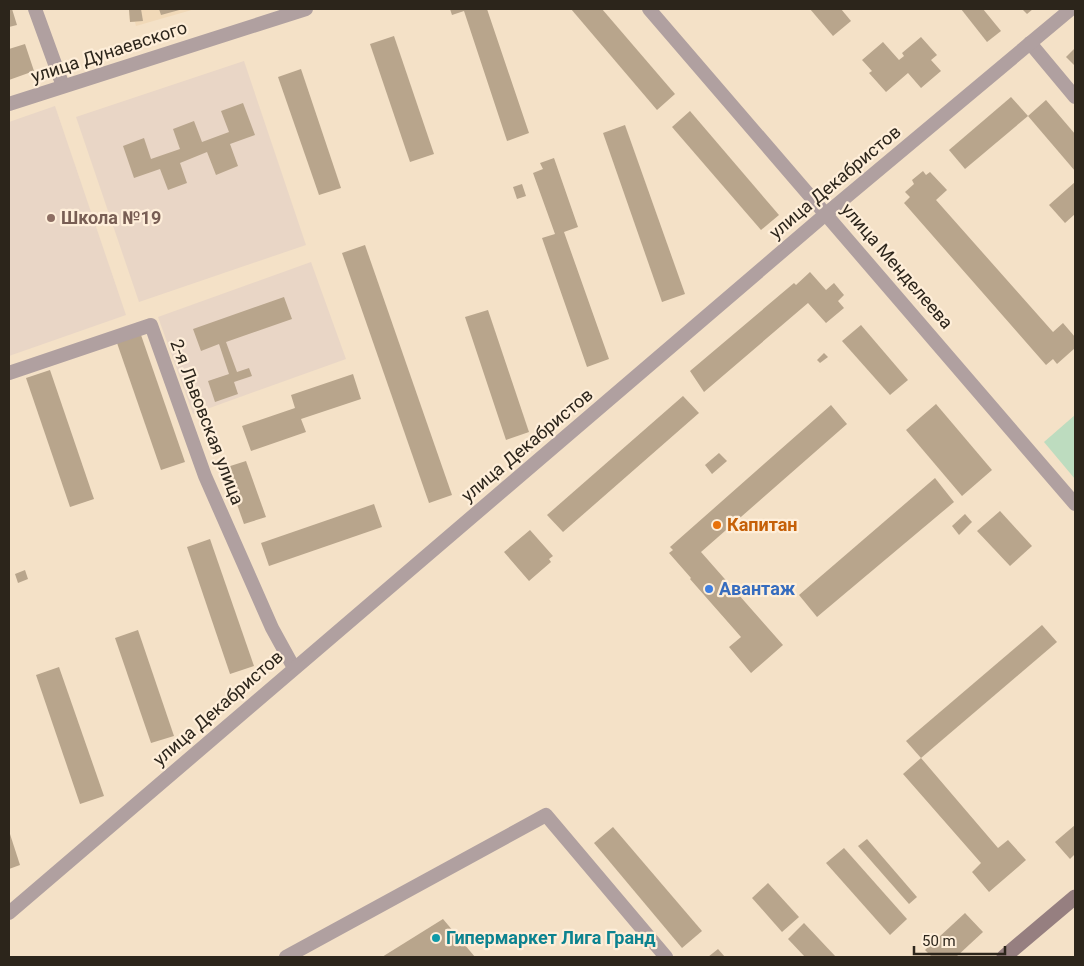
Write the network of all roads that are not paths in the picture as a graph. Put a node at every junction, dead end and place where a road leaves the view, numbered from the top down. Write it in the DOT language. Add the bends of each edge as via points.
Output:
graph roads {
  1 [pos="35,9"];
  2 [pos="306,9"];
  3 [pos="650,9"];
  4 [pos="1071,9"];
  5 [pos="1030,43"];
  6 [pos="63,86"];
  7 [pos="1075,97"];
  8 [pos="9,104"];
  9 [pos="827,212"];
  10 [pos="9,374"];
  11 [pos="1075,504"];
  12 [pos="294,668"];
  13 [pos="1075,897"];
  14 [pos="9,913"];
  15 [pos="286,957"];
  16 [pos="666,957"];
  17 [pos="1004,957"];
  1 -- 6 [label="street"];
  2 -- 6 [label="street, улица Дунаевского"];
  3 -- 9 [label="street, улица Менделеева"];
  4 -- 5 [label="street, улица Декабристов"];
  5 -- 7 [label="street"];
  5 -- 9 [label="street, улица Декабристов"];
  6 -- 8 [label="street, улица Дунаевского"];
  9 -- 11 [label="street, улица Менделеева"];
  9 -- 12 [label="street, улица Декабристов"];
  10 -- 12 [label="street, 2-я Львовская улица" via="151,325 205,476 272,628"];
  12 -- 14 [label="street, улица Декабристов"];
  13 -- 17 [label="street"];
  15 -- 16 [label="street" via="546,815"];
}
